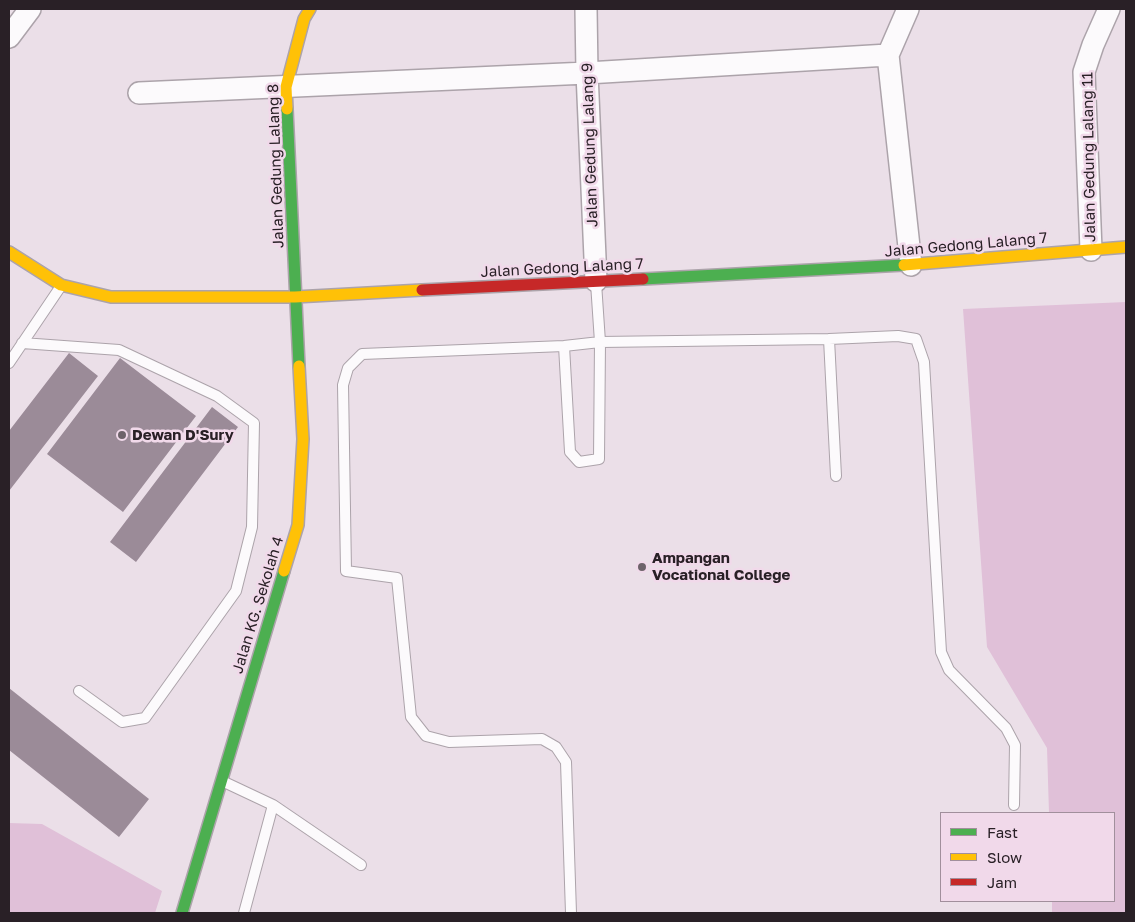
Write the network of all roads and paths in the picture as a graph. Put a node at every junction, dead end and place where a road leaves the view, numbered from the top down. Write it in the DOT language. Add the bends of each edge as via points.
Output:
graph roads {
  1 [pos="30,9"];
  2 [pos="310,9"];
  3 [pos="586,9"];
  4 [pos="908,9"];
  5 [pos="1109,9"];
  6 [pos="9,37"];
  7 [pos="888,54"];
  8 [pos="586,73"];
  9 [pos="286,87"];
  10 [pos="139,93"];
  11 [pos="1126,247"];
  12 [pos="1090,250"];
  13 [pos="9,252"];
  14 [pos="911,265"];
  15 [pos="596,282"];
  16 [pos="62,285"];
  17 [pos="295,297"];
  18 [pos="829,339"];
  19 [pos="600,342"];
  20 [pos="22,343"];
  21 [pos="564,346"];
  22 [pos="9,363"];
  23 [pos="836,476"];
  24 [pos="79,691"];
  25 [pos="222,781"];
  26 [pos="273,805"];
  27 [pos="1014,805"];
  28 [pos="361,865"];
  29 [pos="182,913"];
  30 [pos="244,913"];
  31 [pos="571,913"];
  1 -- 6 [label="street"];
  2 -- 9 [label="street, Jalan Gedung Lalang 8" via="304,19"];
  3 -- 8 [label="street, Jalan Gedung Lalang 9"];
  4 -- 7 [label="street"];
  5 -- 12 [label="street, Jalan Gedung Lalang 11" via="1084,72"];
  7 -- 8 [label="street"];
  7 -- 14 [label="street"];
  8 -- 9 [label="street"];
  8 -- 15 [label="street, Jalan Gedung Lalang 9"];
  9 -- 10 [label="street"];
  9 -- 17 [label="street, Jalan Gedung Lalang 8"];
  11 -- 12 [label="street, Jalan Gedong Lalang 7"];
  12 -- 14 [label="street, Jalan Gedong Lalang 7"];
  13 -- 16 [label="street, Jalan Gedong Lalang 7"];
  14 -- 15 [label="street, Jalan Gedong Lalang 7"];
  15 -- 17 [label="street, Jalan Gedong Lalang 7"];
  15 -- 19 [label="lane"];
  16 -- 17 [label="street, Jalan Gedong Lalang 7" via="111,297"];
  16 -- 20 [label="lane"];
  17 -- 25 [label="street, Jalan KG. Sekolah 4" via="304,438 298,525"];
  18 -- 19 [label="lane"];
  18 -- 23 [label="lane"];
  18 -- 27 [label="lane" via="898,336 916,340 924,362 941,652 948,670 1006,728 1015,746"];
  19 -- 21 [label="lane"];
  19 -- 21 [label="lane" via="599,459 579,462 570,452"];
  20 -- 22 [label="lane"];
  20 -- 24 [label="lane" via="119,350 217,396 254,423 252,527 236,592 145,718 122,722"];
  21 -- 31 [label="lane" via="362,354 348,368 343,395 346,571 397,578 411,717 426,736 449,742 542,739 556,747 566,762"];
  25 -- 26 [label="lane"];
  25 -- 29 [label="street, Jalan KG. Sekolah 4"];
  26 -- 28 [label="lane"];
  26 -- 30 [label="lane"];
}
